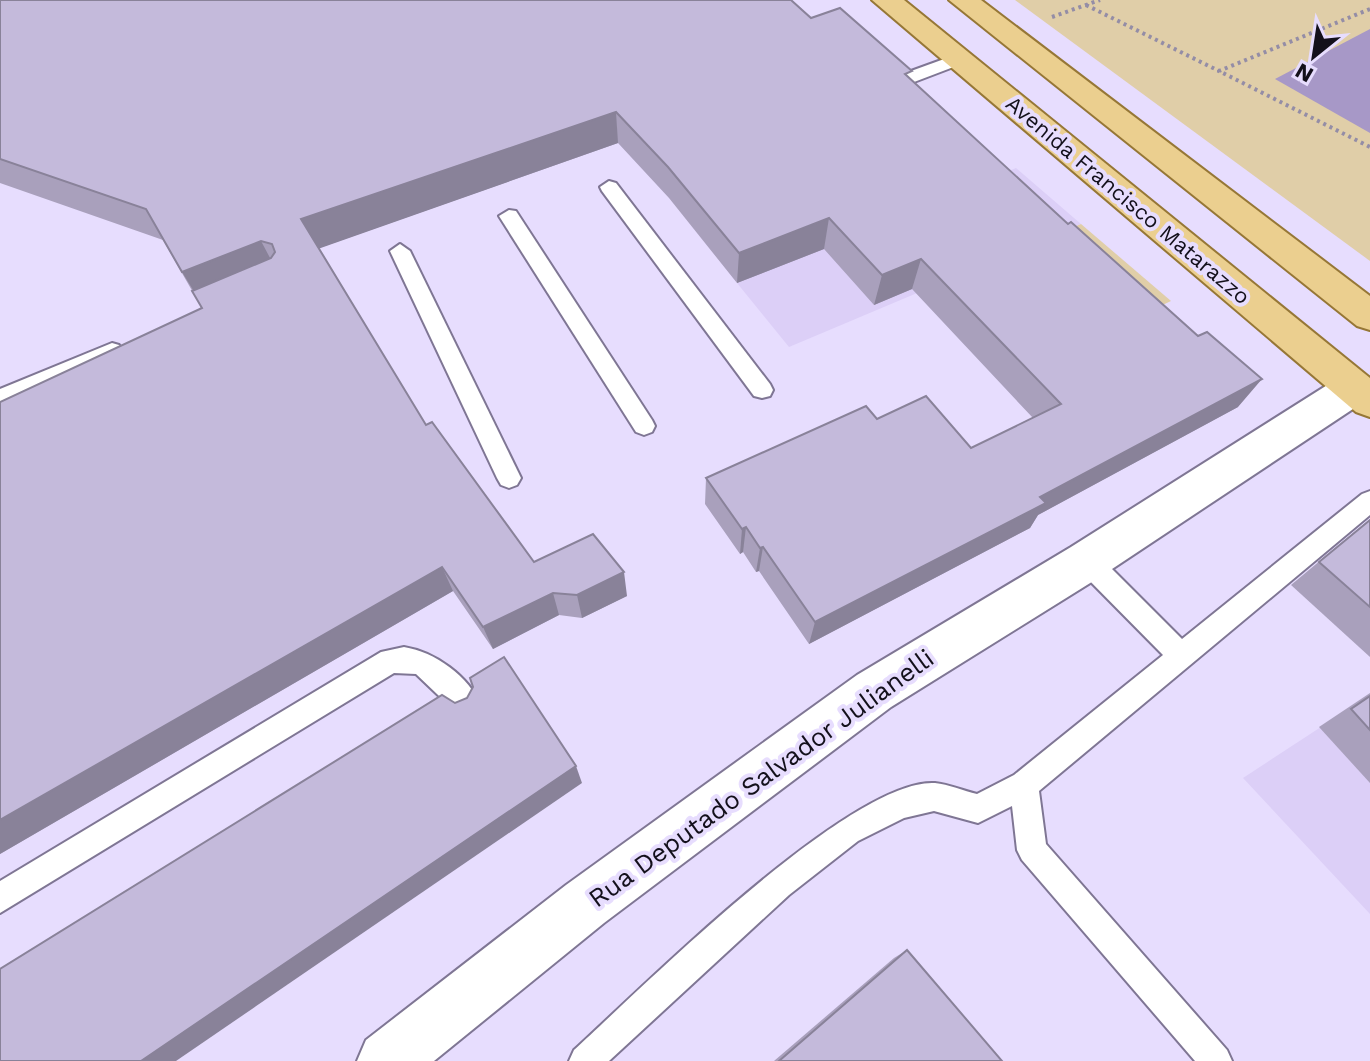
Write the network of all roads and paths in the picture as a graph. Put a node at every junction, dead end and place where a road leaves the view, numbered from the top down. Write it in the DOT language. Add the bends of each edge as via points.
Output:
graph roads {
  1 [pos="886,0"];
  2 [pos="963,0"];
  3 [pos="1100,0"];
  4 [pos="1086,5"];
  5 [pos="1370,9"];
  6 [pos="1043,20"];
  7 [pos="958,59"];
  8 [pos="1219,71"];
  9 [pos="895,83"];
  10 [pos="1370,147"];
  11 [pos="609,187"];
  12 [pos="509,216"];
  13 [pos="400,251"];
  14 [pos="1370,316"];
  15 [pos="132,343"];
  16 [pos="762,390"];
  17 [pos="1362,395"];
  18 [pos="0,398"];
  19 [pos="644,426"];
  20 [pos="509,478"];
  21 [pos="1370,501"];
  22 [pos="1087,561"];
  23 [pos="1181,655"];
  24 [pos="468,706"];
  25 [pos="1024,785"];
  26 [pos="0,898"];
  27 [pos="387,1061"];
  28 [pos="585,1061"];
  29 [pos="1216,1061"];
  1 -- 7 [label="main road, Avenida Francisco Matarazzo"];
  2 -- 14 [label="main road, Avenida Francisco Matarazzo"];
  3 -- 4 [label="path"];
  4 -- 6 [label="path"];
  4 -- 8 [label="path"];
  5 -- 8 [label="path"];
  7 -- 9 [label="lane"];
  7 -- 17 [label="main road, Avenida Francisco Matarazzo"];
  8 -- 10 [label="path"];
  11 -- 16 [label="lane"];
  12 -- 19 [label="lane"];
  13 -- 20 [label="lane"];
  15 -- 18 [label="lane"];
  17 -- 22 [label="street, Rua Deputado Salvador Julianelli"];
  21 -- 23 [label="lane"];
  22 -- 23 [label="lane"];
  22 -- 27 [label="street, Rua Deputado Salvador Julianelli" via="874,691 585,904"];
  23 -- 25 [label="lane"];
  24 -- 26 [label="lane" via="425,662 390,661"];
  25 -- 28 [label="lane" via="978,809 934,797 901,805 848,831 779,885"];
  25 -- 29 [label="lane" via="1032,850"];
}
